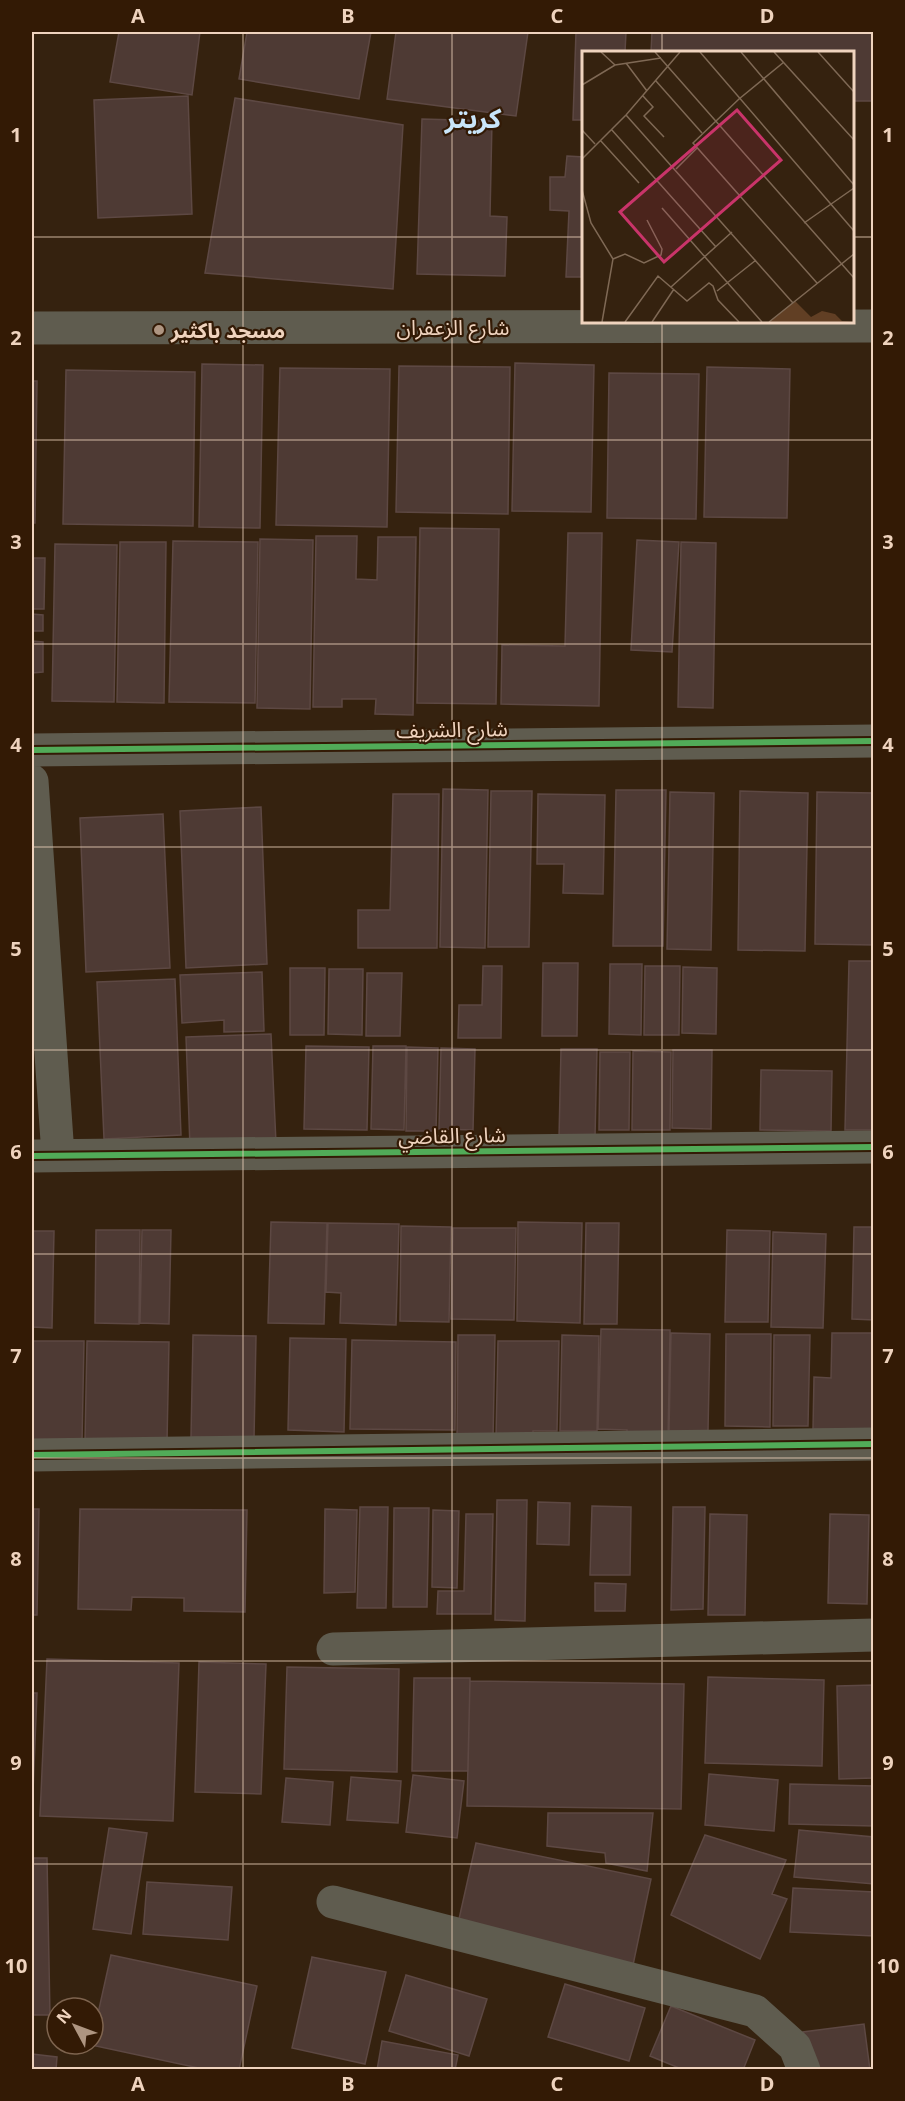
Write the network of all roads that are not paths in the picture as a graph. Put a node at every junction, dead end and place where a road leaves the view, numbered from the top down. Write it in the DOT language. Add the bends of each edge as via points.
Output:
graph roads {
  1 [pos="873,326"];
  2 [pos="32,328"];
  3 [pos="873,741"];
  4 [pos="32,750"];
  5 [pos="32,781"];
  6 [pos="873,1147"];
  7 [pos="45,1156"];
  8 [pos="873,1444"];
  9 [pos="32,1455"];
  10 [pos="873,1635"];
  11 [pos="333,1649"];
  12 [pos="333,1902"];
  13 [pos="804,2070"];
  1 -- 2 [label="street, شارع الزعفران"];
  3 -- 4 [label="street, شارع الشريف"];
  5 -- 7 [label="street"];
  6 -- 7 [label="street, شارع القاضي"];
  8 -- 9 [label="street"];
  10 -- 11 [label="street"];
  12 -- 13 [label="street" via="755,2011 795,2047"];
}
